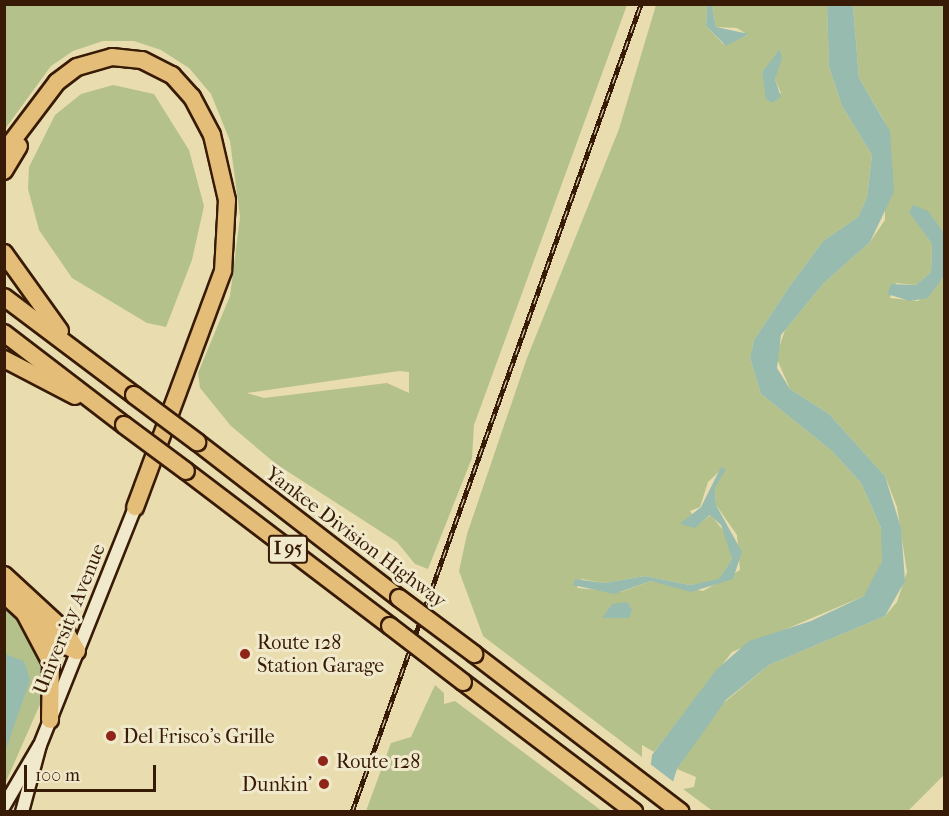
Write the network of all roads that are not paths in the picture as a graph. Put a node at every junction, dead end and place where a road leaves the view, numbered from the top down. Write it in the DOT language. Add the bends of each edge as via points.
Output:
graph roads {
  1 [pos="29,121"];
  2 [pos="4,152"];
  3 [pos="4,171"];
  4 [pos="4,253"];
  5 [pos="4,297"];
  6 [pos="4,333"];
  7 [pos="80,354"];
  8 [pos="4,359"];
  9 [pos="106,410"];
  10 [pos="135,507"];
  11 [pos="4,575"];
  12 [pos="4,594"];
  13 [pos="24,612"];
  14 [pos="77,651"];
  15 [pos="50,720"];
  16 [pos="40,745"];
  17 [pos="4,806"];
  18 [pos="630,809"];
  19 [pos="680,810"];
  20 [pos="22,812"];
  1 -- 2 [label="highway"];
  1 -- 3 [label="highway"];
  1 -- 10 [label="highway" via="52,87 77,67 112,57 137,58 160,67 183,85 218,152 227,211 220,281"];
  4 -- 7 [label="highway" via="26,291"];
  5 -- 7 [label="highway, Yankee Division Highway / I 95"];
  6 -- 9 [label="highway, I 95"];
  7 -- 19 [label="highway, Yankee Division Highway / I 95, bridge"];
  8 -- 9 [label="highway"];
  9 -- 18 [label="highway, I 95, bridge"];
  10 -- 14 [label="main road, University Avenue"];
  11 -- 14 [label="highway" via="60,627"];
  12 -- 13 [label="highway"];
  13 -- 14 [label="highway" via="54,639"];
  13 -- 15 [label="highway" via="51,663"];
  14 -- 15 [label="main road, University Avenue"];
  15 -- 16 [label="main road, University Avenue"];
  16 -- 17 [label="main road, University Avenue"];
  16 -- 20 [label="main road, University Avenue"];
}
